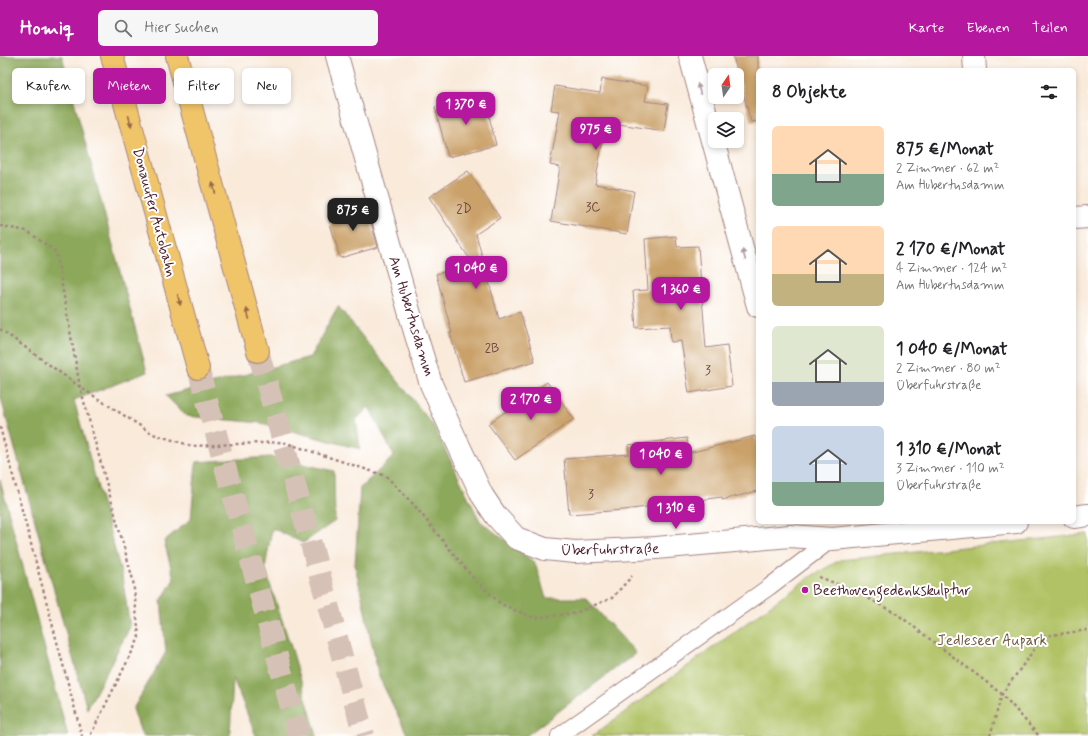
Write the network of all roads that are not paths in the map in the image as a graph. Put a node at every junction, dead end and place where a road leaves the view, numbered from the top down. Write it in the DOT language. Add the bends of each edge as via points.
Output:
graph roads {
  1 [pos="112,56"];
  2 [pos="177,56"];
  3 [pos="337,56"];
  4 [pos="690,56"];
  5 [pos="974,56"];
  6 [pos="975,68"];
  7 [pos="1088,217"];
  8 [pos="1076,218"];
  9 [pos="756,299"];
  10 [pos="258,351"];
  11 [pos="198,368"];
  12 [pos="1088,515"];
  13 [pos="1076,517"];
  14 [pos="974,524"];
  15 [pos="826,531"];
  16 [pos="516,538"];
  17 [pos="559,736"];
  1 -- 11 [label="highway, Donauufer Autobahn, one-way"];
  10 -- 2 [label="highway, one-way"];
  3 -- 16 [label="street, Am Hubertusdamm" via="432,384 482,495 496,516"];
  9 -- 4 [label="street, one-way"];
  5 -- 6 [label="street"];
  7 -- 8 [label="street"];
  12 -- 13 [label="street"];
  14 -- 15 [label="street, Überfuhrstraße"];
  15 -- 16 [label="street, Überfuhrstraße" via="656,548 575,552 546,549"];
  15 -- 17 [label="lane" via="794,568"];
}
